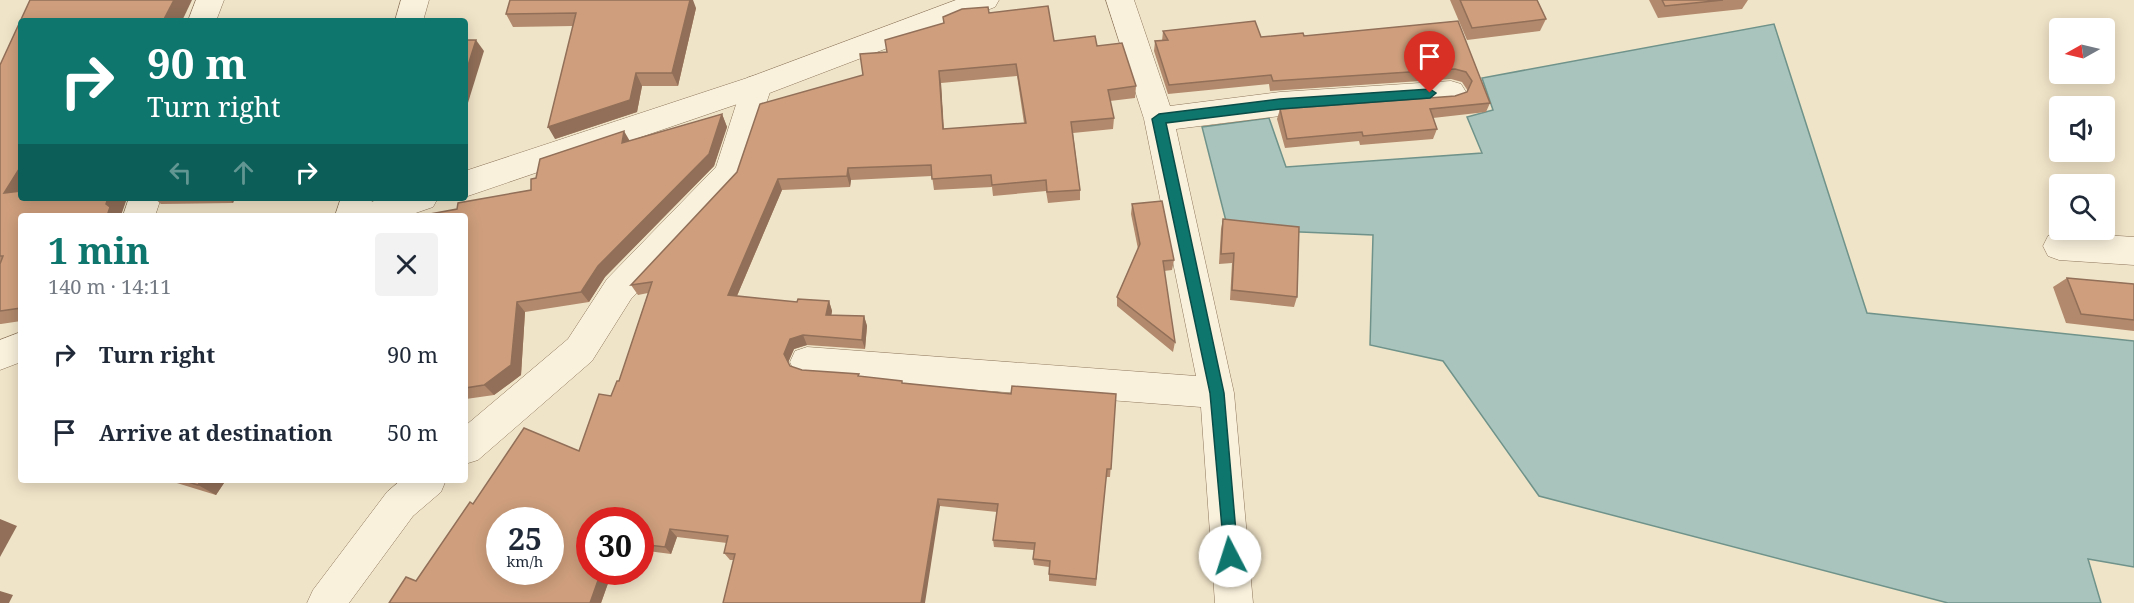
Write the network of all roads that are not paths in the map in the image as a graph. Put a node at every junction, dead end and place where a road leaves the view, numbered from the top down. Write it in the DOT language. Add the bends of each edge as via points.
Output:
graph roads {
  1 [pos="210,0"];
  2 [pos="415,0"];
  3 [pos="985,0"];
  4 [pos="1120,0"];
  5 [pos="203,18"];
  6 [pos="410,18"];
  7 [pos="757,86"];
  8 [pos="1451,92"];
  9 [pos="1159,119"];
  10 [pos="468,182"];
  11 [pos="413,201"];
  12 [pos="377,213"];
  13 [pos="2059,246"];
  14 [pos="2134,251"];
  15 [pos="18,348"];
  16 [pos="0,355"];
  17 [pos="807,362"];
  18 [pos="1217,393"];
  19 [pos="468,445"];
  20 [pos="424,483"];
  21 [pos="326,603"];
  22 [pos="1234,603"];
  1 -- 5 [label="street"];
  2 -- 6 [label="street"];
  3 -- 7 [label="street"];
  4 -- 9 [label="street"];
  7 -- 10 [label="street"];
  7 -- 19 [label="street" via="729,173 619,289 579,350"];
  8 -- 9 [label="street" via="1280,104"];
  9 -- 18 [label="street"];
  11 -- 12 [label="street"];
  13 -- 14 [label="street"];
  15 -- 16 [label="street"];
  17 -- 18 [label="street"];
  18 -- 22 [label="street"];
  20 -- 21 [label="street" via="400,504"];
}
